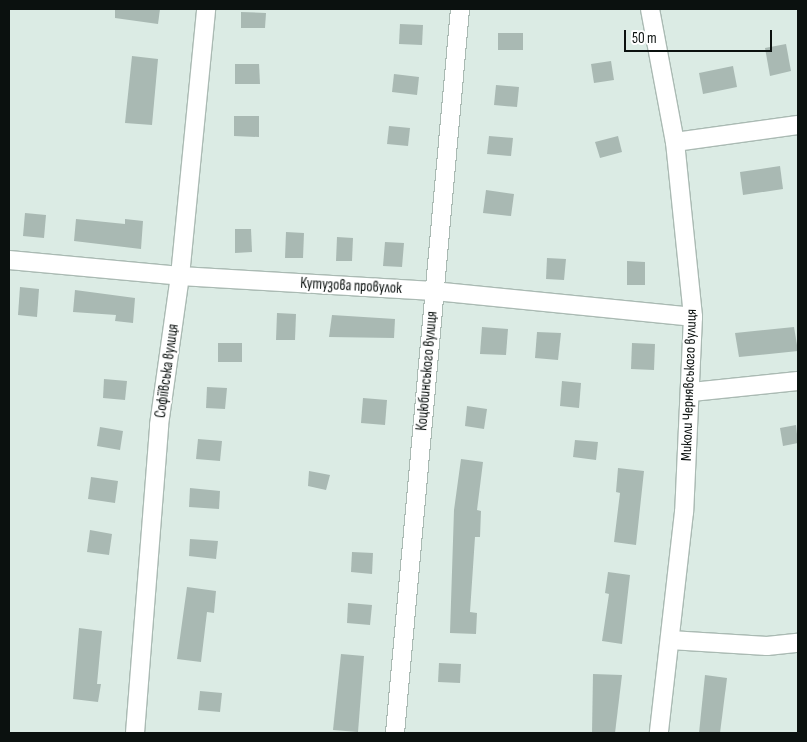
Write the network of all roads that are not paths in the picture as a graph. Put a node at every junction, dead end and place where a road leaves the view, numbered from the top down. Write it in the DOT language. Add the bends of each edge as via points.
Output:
graph roads {
  1 [pos="206,9"];
  2 [pos="460,9"];
  3 [pos="650,9"];
  4 [pos="798,126"];
  5 [pos="675,142"];
  6 [pos="9,260"];
  7 [pos="180,276"];
  8 [pos="434,291"];
  9 [pos="693,317"];
  10 [pos="798,381"];
  11 [pos="691,392"];
  12 [pos="670,640"];
  13 [pos="798,643"];
  14 [pos="134,733"];
  15 [pos="395,733"];
  16 [pos="659,733"];
  1 -- 7 [label="street, Софіївська вулиця"];
  2 -- 8 [label="street, Коцюбинського вулиця"];
  3 -- 5 [label="street, Миколи Чернявського вулиця"];
  4 -- 5 [label="street"];
  5 -- 9 [label="street, Миколи Чернявського вулиця"];
  6 -- 7 [label="street, Кутузова провулок"];
  7 -- 8 [label="street, Кутузова провулок"];
  7 -- 14 [label="street, Софіївська вулиця" via="159,425"];
  8 -- 9 [label="street, Кутузова провулок"];
  8 -- 15 [label="street, Коцюбинського вулиця"];
  9 -- 11 [label="street, Миколи Чернявського вулиця"];
  10 -- 11 [label="street"];
  11 -- 12 [label="street, Миколи Чернявського вулиця" via="684,512"];
  12 -- 13 [label="street" via="767,646"];
  12 -- 16 [label="street, Миколи Чернявського вулиця"];
}
